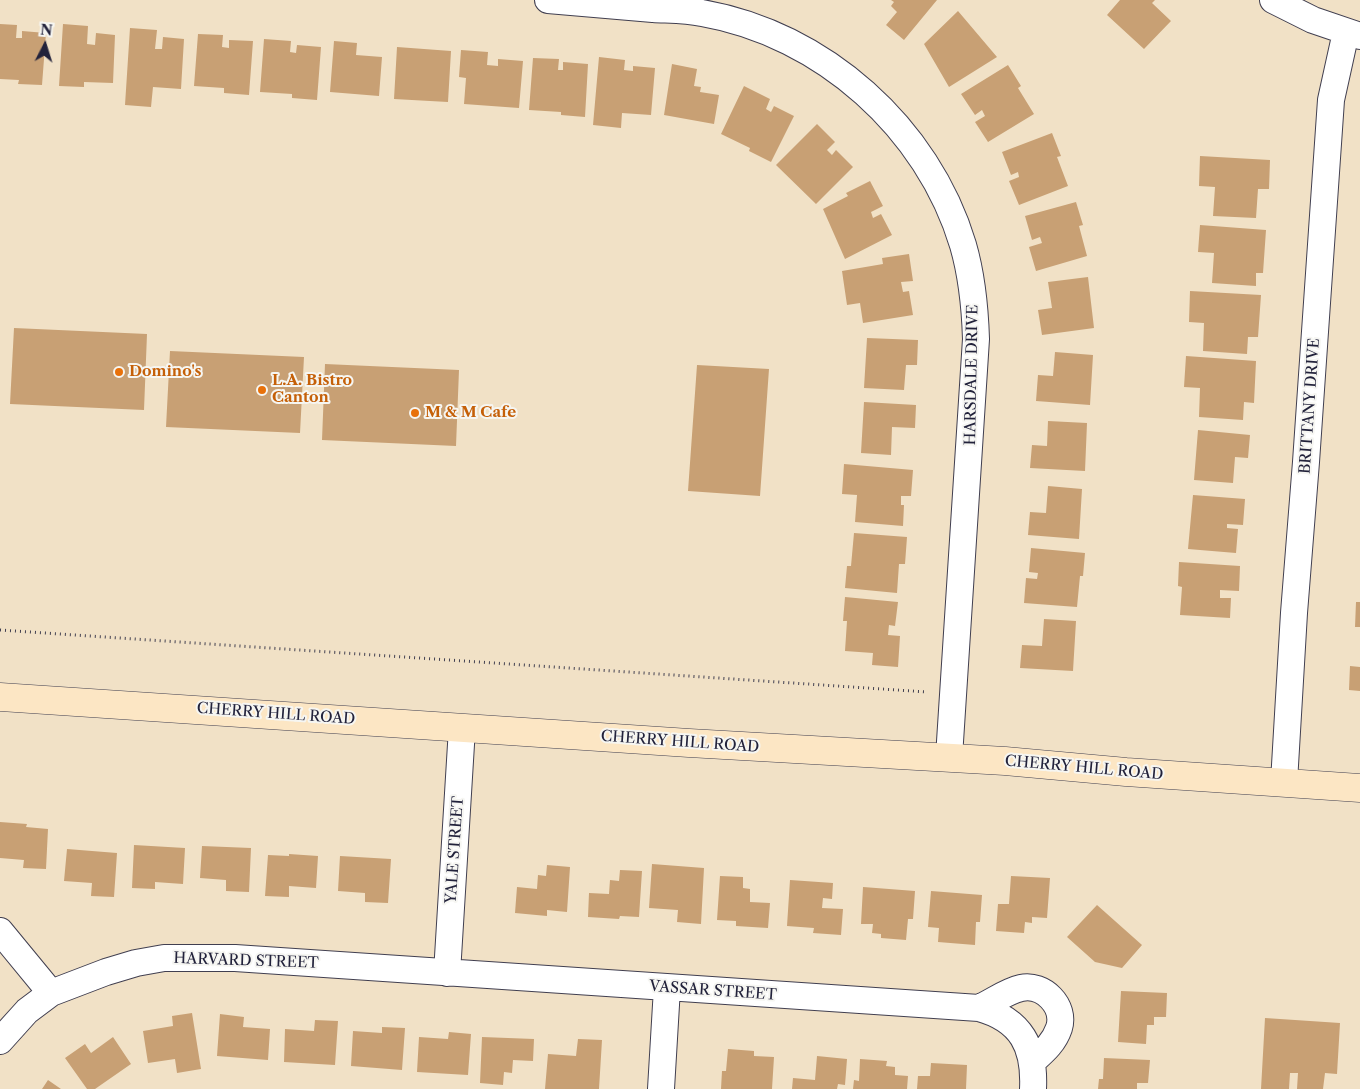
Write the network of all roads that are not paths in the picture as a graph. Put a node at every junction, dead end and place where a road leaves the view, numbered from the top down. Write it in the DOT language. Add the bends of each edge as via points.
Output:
graph roads {
  1 [pos="548,0"];
  2 [pos="1273,0"];
  3 [pos="1353,34"];
  4 [pos="0,697"];
  5 [pos="462,728"];
  6 [pos="949,757"];
  7 [pos="1284,782"];
  8 [pos="1360,788"];
  9 [pos="0,931"];
  10 [pos="447,973"];
  11 [pos="667,988"];
  12 [pos="51,993"];
  13 [pos="979,1008"];
  14 [pos="2,1035"];
  15 [pos="1032,1061"];
  16 [pos="661,1089"];
  17 [pos="1032,1089"];
  1 -- 6 [label="street, HARSDALE DRIVE" via="702,13 750,25 796,44 838,70 876,102 909,139 940,189 956,226 970,273 976,338"];
  2 -- 3 [label="street" via="1313,20"];
  3 -- 7 [label="street, BRITTANY DRIVE" via="1331,100"];
  4 -- 5 [label="main road, CHERRY HILL ROAD"];
  5 -- 6 [label="main road, CHERRY HILL ROAD"];
  5 -- 10 [label="street, YALE STREET"];
  6 -- 7 [label="main road, CHERRY HILL ROAD"];
  7 -- 8 [label="main road, CHERRY HILL ROAD"];
  9 -- 12 [label="street"];
  10 -- 11 [label="street, VASSAR STREET"];
  10 -- 12 [label="street, HARVARD STREET" via="235,958 164,958 106,972"];
  11 -- 13 [label="street, VASSAR STREET"];
  11 -- 16 [label="street"];
  12 -- 14 [label="street, HARVARD STREET"];
  13 -- 15 [label="street, VASSAR STREET" via="994,1013 1014,1027 1028,1047"];
  13 -- 15 [label="street, VASSAR STREET" via="1021,988 1034,988 1047,994 1055,1002 1060,1026 1049,1046"];
  15 -- 17 [label="street"];
}
